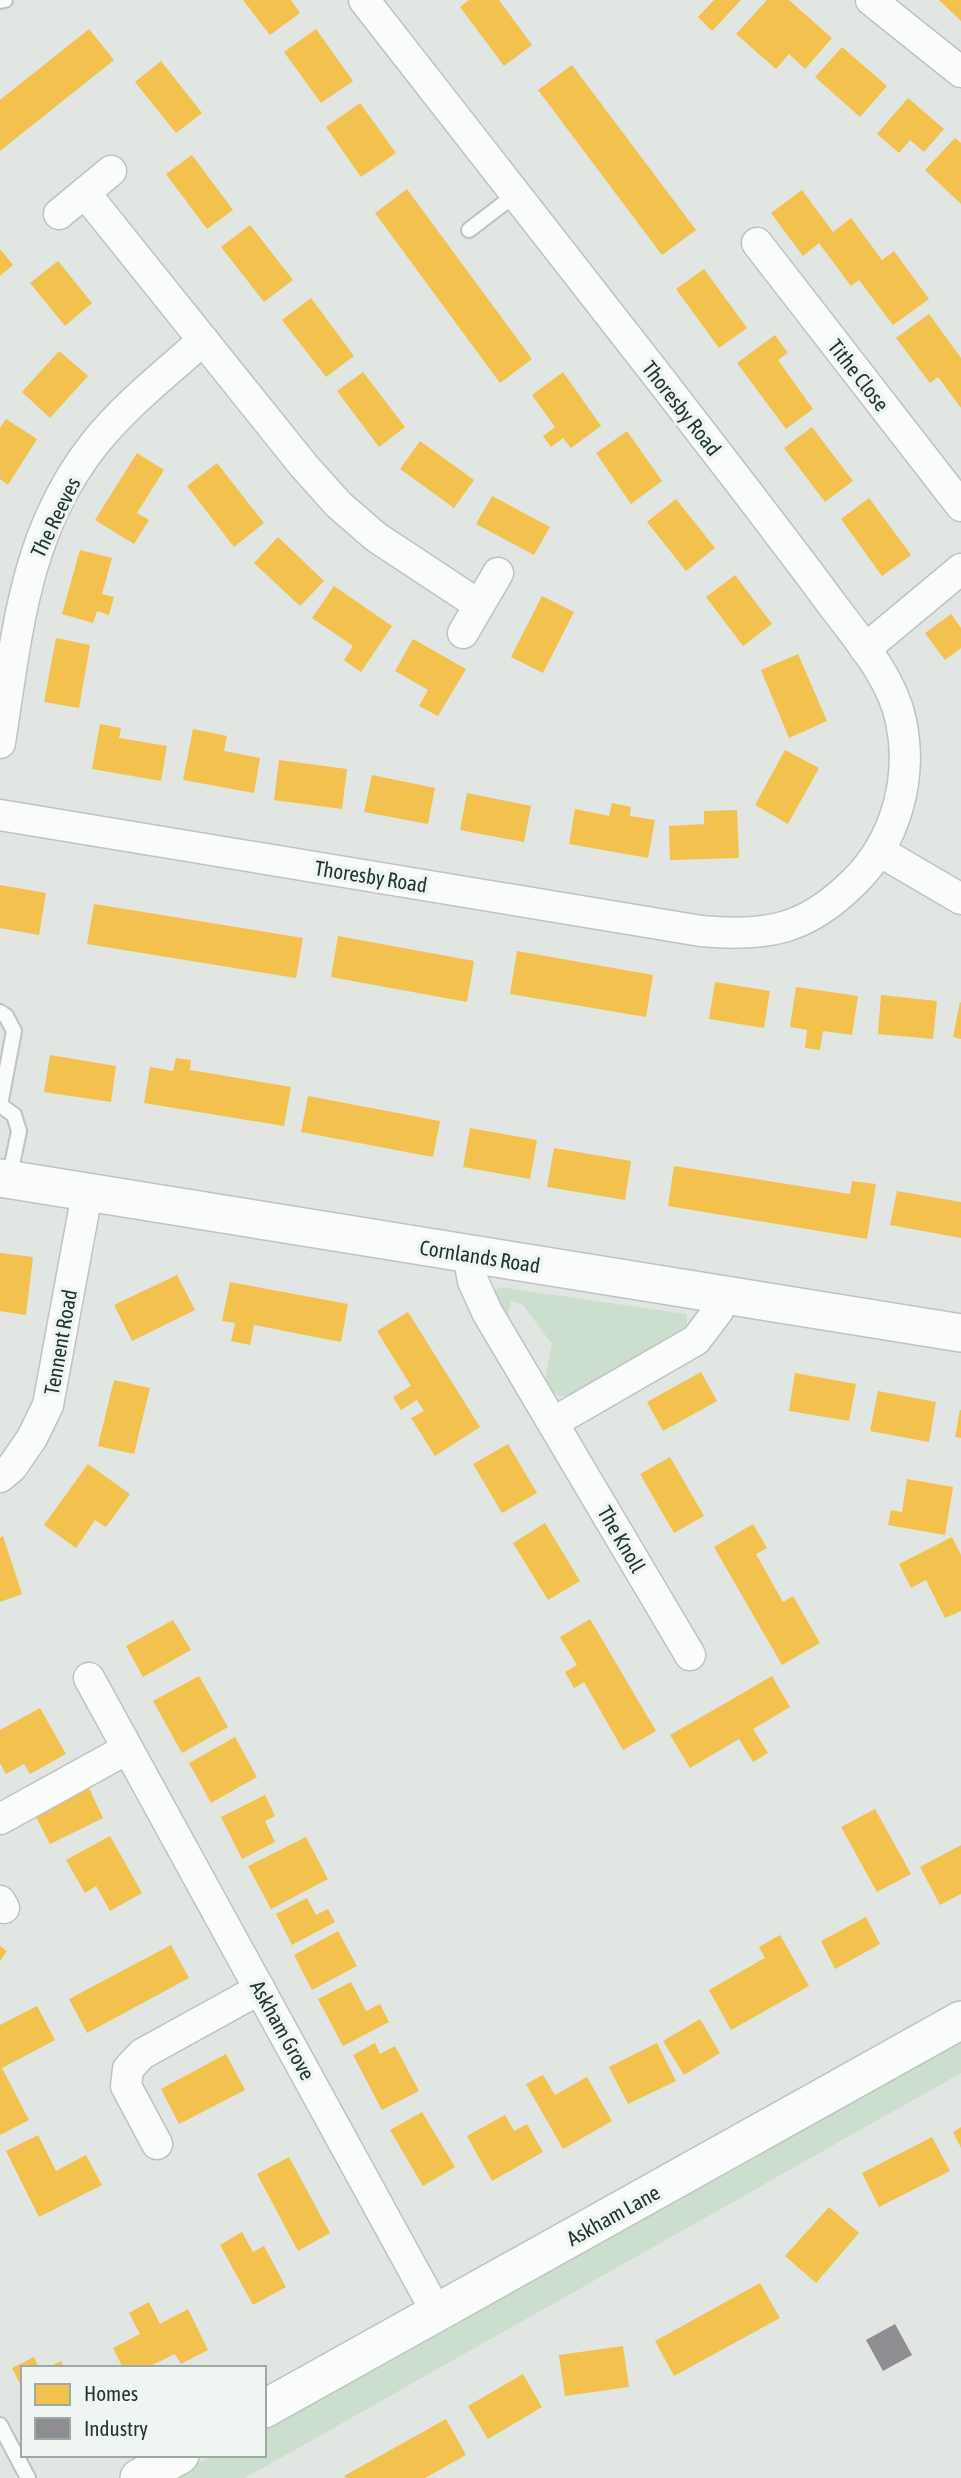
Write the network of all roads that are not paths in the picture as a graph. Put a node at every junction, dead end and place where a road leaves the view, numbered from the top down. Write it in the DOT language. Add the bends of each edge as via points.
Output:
graph roads {
  1 [pos="5,0"];
  2 [pos="364,0"];
  3 [pos="871,0"];
  4 [pos="0,1"];
  5 [pos="961,72"];
  6 [pos="111,171"];
  7 [pos="85,193"];
  8 [pos="516,194"];
  9 [pos="59,214"];
  10 [pos="469,230"];
  11 [pos="757,243"];
  12 [pos="203,340"];
  13 [pos="961,506"];
  14 [pos="961,569"];
  15 [pos="498,573"];
  16 [pos="479,605"];
  17 [pos="463,633"];
  18 [pos="865,649"];
  19 [pos="0,743"];
  20 [pos="0,815"];
  21 [pos="881,852"];
  22 [pos="961,899"];
  23 [pos="0,1012"];
  24 [pos="4,1179"];
  25 [pos="87,1194"];
  26 [pos="468,1254"];
  27 [pos="723,1293"];
  28 [pos="961,1333"];
  29 [pos="554,1422"];
  30 [pos="0,1477"];
  31 [pos="690,1655"];
  32 [pos="89,1678"];
  33 [pos="127,1749"];
  34 [pos="0,1819"];
  35 [pos="260,1989"];
  36 [pos="961,2020"];
  37 [pos="157,2144"];
  38 [pos="437,2313"];
  39 [pos="266,2408"];
  40 [pos="0,2424"];
  41 [pos="176,2457"];
  42 [pos="28,2478"];
  43 [pos="139,2478"];
  1 -- 4 [label="lane"];
  2 -- 8 [label="street, Thoresby Road"];
  3 -- 5 [label="street"];
  6 -- 7 [label="street"];
  7 -- 9 [label="street"];
  7 -- 12 [label="street"];
  8 -- 10 [label="lane"];
  8 -- 18 [label="street, Thoresby Road"];
  11 -- 13 [label="street, Tithe Close"];
  12 -- 16 [label="street" via="339,505 376,537"];
  12 -- 19 [label="street, The Reeves" via="96,443 49,522 19,613"];
  14 -- 18 [label="street"];
  15 -- 16 [label="street"];
  16 -- 17 [label="street"];
  18 -- 21 [label="street, Thoresby Road" via="889,687 901,720 904,756 900,797"];
  20 -- 21 [label="street, Thoresby Road" via="733,934 799,923 830,905"];
  21 -- 22 [label="street"];
  23 -- 24 [label="lane" via="14,1031 0,1105 15,1115 19,1131"];
  24 -- 25 [label="street, Cornlands Road"];
  25 -- 26 [label="street, Cornlands Road"];
  25 -- 30 [label="street, Tennent Road" via="48,1405 32,1438"];
  26 -- 27 [label="street, Cornlands Road"];
  26 -- 29 [label="street, The Knoll" via="473,1281 487,1312"];
  27 -- 28 [label="street, Cornlands Road"];
  27 -- 29 [label="street" via="718,1311 696,1339"];
  29 -- 31 [label="street, The Knoll"];
  32 -- 33 [label="street, Askham Grove"];
  33 -- 34 [label="street"];
  33 -- 35 [label="street, Askham Grove"];
  35 -- 37 [label="street" via="142,2054 128,2069 126,2087"];
  35 -- 38 [label="street, Askham Grove"];
  36 -- 38 [label="street, Askham Lane"];
  38 -- 39 [label="street, Askham Lane"];
  40 -- 42 [label="lane"];
  41 -- 43 [label="street"];
}
